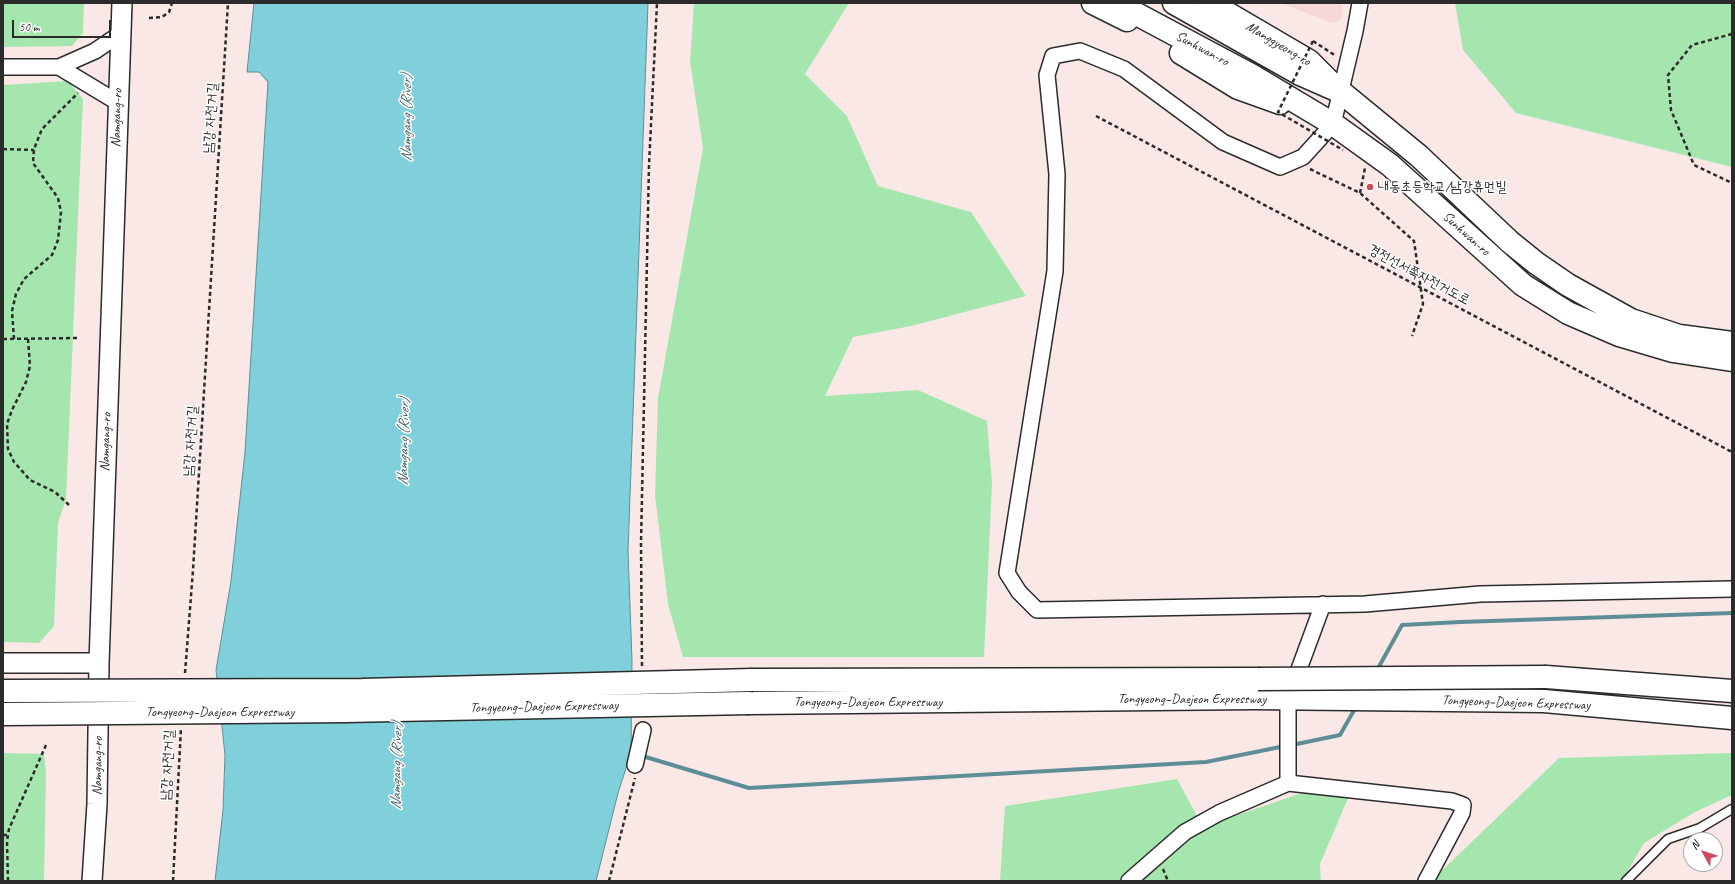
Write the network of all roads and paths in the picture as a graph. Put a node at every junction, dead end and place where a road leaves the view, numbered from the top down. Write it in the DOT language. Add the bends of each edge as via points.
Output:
graph roads {
  1 [pos="122,3"];
  2 [pos="172,3"];
  3 [pos="228,3"];
  4 [pos="657,3"];
  5 [pos="1093,3"];
  6 [pos="1116,3"];
  7 [pos="1174,3"];
  8 [pos="1210,3"];
  9 [pos="1360,3"];
  10 [pos="149,18"];
  11 [pos="120,34"];
  12 [pos="1732,34"];
  13 [pos="1340,59"];
  14 [pos="3,67"];
  15 [pos="59,67"];
  16 [pos="80,90"];
  17 [pos="1341,92"];
  18 [pos="117,102"];
  19 [pos="1096,116"];
  20 [pos="1334,124"];
  21 [pos="3,149"];
  22 [pos="34,150"];
  23 [pos="1343,150"];
  24 [pos="1293,161"];
  25 [pos="1365,168"];
  26 [pos="1732,183"];
  27 [pos="1360,193"];
  28 [pos="1420,286"];
  29 [pos="1412,336"];
  30 [pos="79,338"];
  31 [pos="3,339"];
  32 [pos="14,339"];
  33 [pos="28,339"];
  34 [pos="1732,343"];
  35 [pos="1732,360"];
  36 [pos="1732,452"];
  37 [pos="69,505"];
  38 [pos="1732,589"];
  39 [pos="1323,604"];
  40 [pos="3,663"];
  41 [pos="99,663"];
  42 [pos="642,668"];
  43 [pos="185,674"];
  44 [pos="1256,689"];
  45 [pos="3,691"];
  46 [pos="1732,691"];
  47 [pos="1288,699"];
  48 [pos="3,714"];
  49 [pos="1732,718"];
  50 [pos="181,722"];
  51 [pos="643,730"];
  52 [pos="46,745"];
  53 [pos="635,765"];
  54 [pos="1288,783"];
  55 [pos="1732,809"];
  56 [pos="3,835"];
  57 [pos="8,835"];
  58 [pos="8,881"];
  59 [pos="92,881"];
  60 [pos="173,881"];
  61 [pos="609,881"];
  62 [pos="1129,881"];
  63 [pos="1426,881"];
  64 [pos="1626,881"];
  1 -- 11 [label="street, Namgang-ro"];
  2 -- 10 [label="path" via="170,12 162,17"];
  3 -- 43 [label="path, 남강 자전거길"];
  4 -- 42 [label="path" via="648,173 641,543"];
  5 -- 20 [label="main road" via="1131,22 1238,88"];
  6 -- 20 [label="main road, Sunhwan-ro" via="1251,75"];
  7 -- 17 [label="main road, Sunhwan-ro" via="1300,74"];
  8 -- 17 [label="main road, Manggyeong-ro" via="1309,61"];
  9 -- 17 [label="street"];
  11 -- 15 [label="street" via="95,51"];
  11 -- 18 [label="street, Namgang-ro"];
  12 -- 26 [label="path" via="1692,45 1668,75 1671,110 1694,165"];
  13 -- 23 [label="path, bridge" via="1313,41 1278,112"];
  14 -- 15 [label="street"];
  15 -- 18 [label="street"];
  16 -- 22 [label="path" via="42,129"];
  17 -- 20 [label="street"];
  17 -- 34 [label="main road, Sunhwan-ro" via="1419,156 1510,242 1568,285 1630,320 1679,336"];
  18 -- 41 [label="street, Namgang-ro"];
  19 -- 28 [label="path, 경전선서쪽자전거도로"];
  20 -- 24 [label="street" via="1303,157"];
  20 -- 35 [label="main road, Sunhwan-ro" via="1390,165 1523,286 1568,313 1619,334 1673,351"];
  21 -- 22 [label="path"];
  22 -- 32 [label="path" via="33,163 58,198 61,212 58,240 52,255 24,279 16,294 12,310"];
  24 -- 27 [label="path"];
  24 -- 39 [label="street" via="1280,167 1223,142 1124,69 1080,51 1053,56 1047,75 1056,174 1055,271 1007,574 1019,592 1037,610"];
  25 -- 27 [label="path"];
  27 -- 28 [label="path" via="1414,241"];
  28 -- 29 [label="path" via="1423,304"];
  28 -- 36 [label="path, 경전선서쪽자전거도로"];
  30 -- 33 [label="path"];
  31 -- 32 [label="path"];
  32 -- 33 [label="path"];
  33 -- 37 [label="path" via="30,366 26,382 7,424 8,449 14,462 30,480 55,492"];
  38 -- 39 [label="street" via="1480,594 1365,604"];
  39 -- 47 [label="street"];
  40 -- 41 [label="street"];
  41 -- 59 [label="street, Namgang-ro" via="97,804"];
  44 -- 45 [label="main road, Tongyeong–Daejeon Expressway, bridge" via="753,680 362,690"];
  44 -- 46 [label="main road, Tongyeong–Daejeon Expressway, bridge" via="1546,677"];
  44 -- 47 [label="main road, Tongyeong–Daejeon Expressway"];
  44 -- 48 [label="main road, Tongyeong–Daejeon Expressway, bridge" via="353,711"];
  47 -- 49 [label="main road, Tongyeong–Daejeon Expressway" via="1544,701"];
  47 -- 54 [label="street"];
  50 -- 60 [label="path, 남강 자전거길"];
  51 -- 53 [label="street"];
  52 -- 57 [label="path"];
  53 -- 61 [label="path"];
  54 -- 62 [label="street" via="1219,813 1185,832"];
  54 -- 63 [label="street" via="1463,804 1462,814"];
  55 -- 64 [label="lane" via="1700,828 1668,839"];
  56 -- 57 [label="path"];
  57 -- 58 [label="path"];
}
